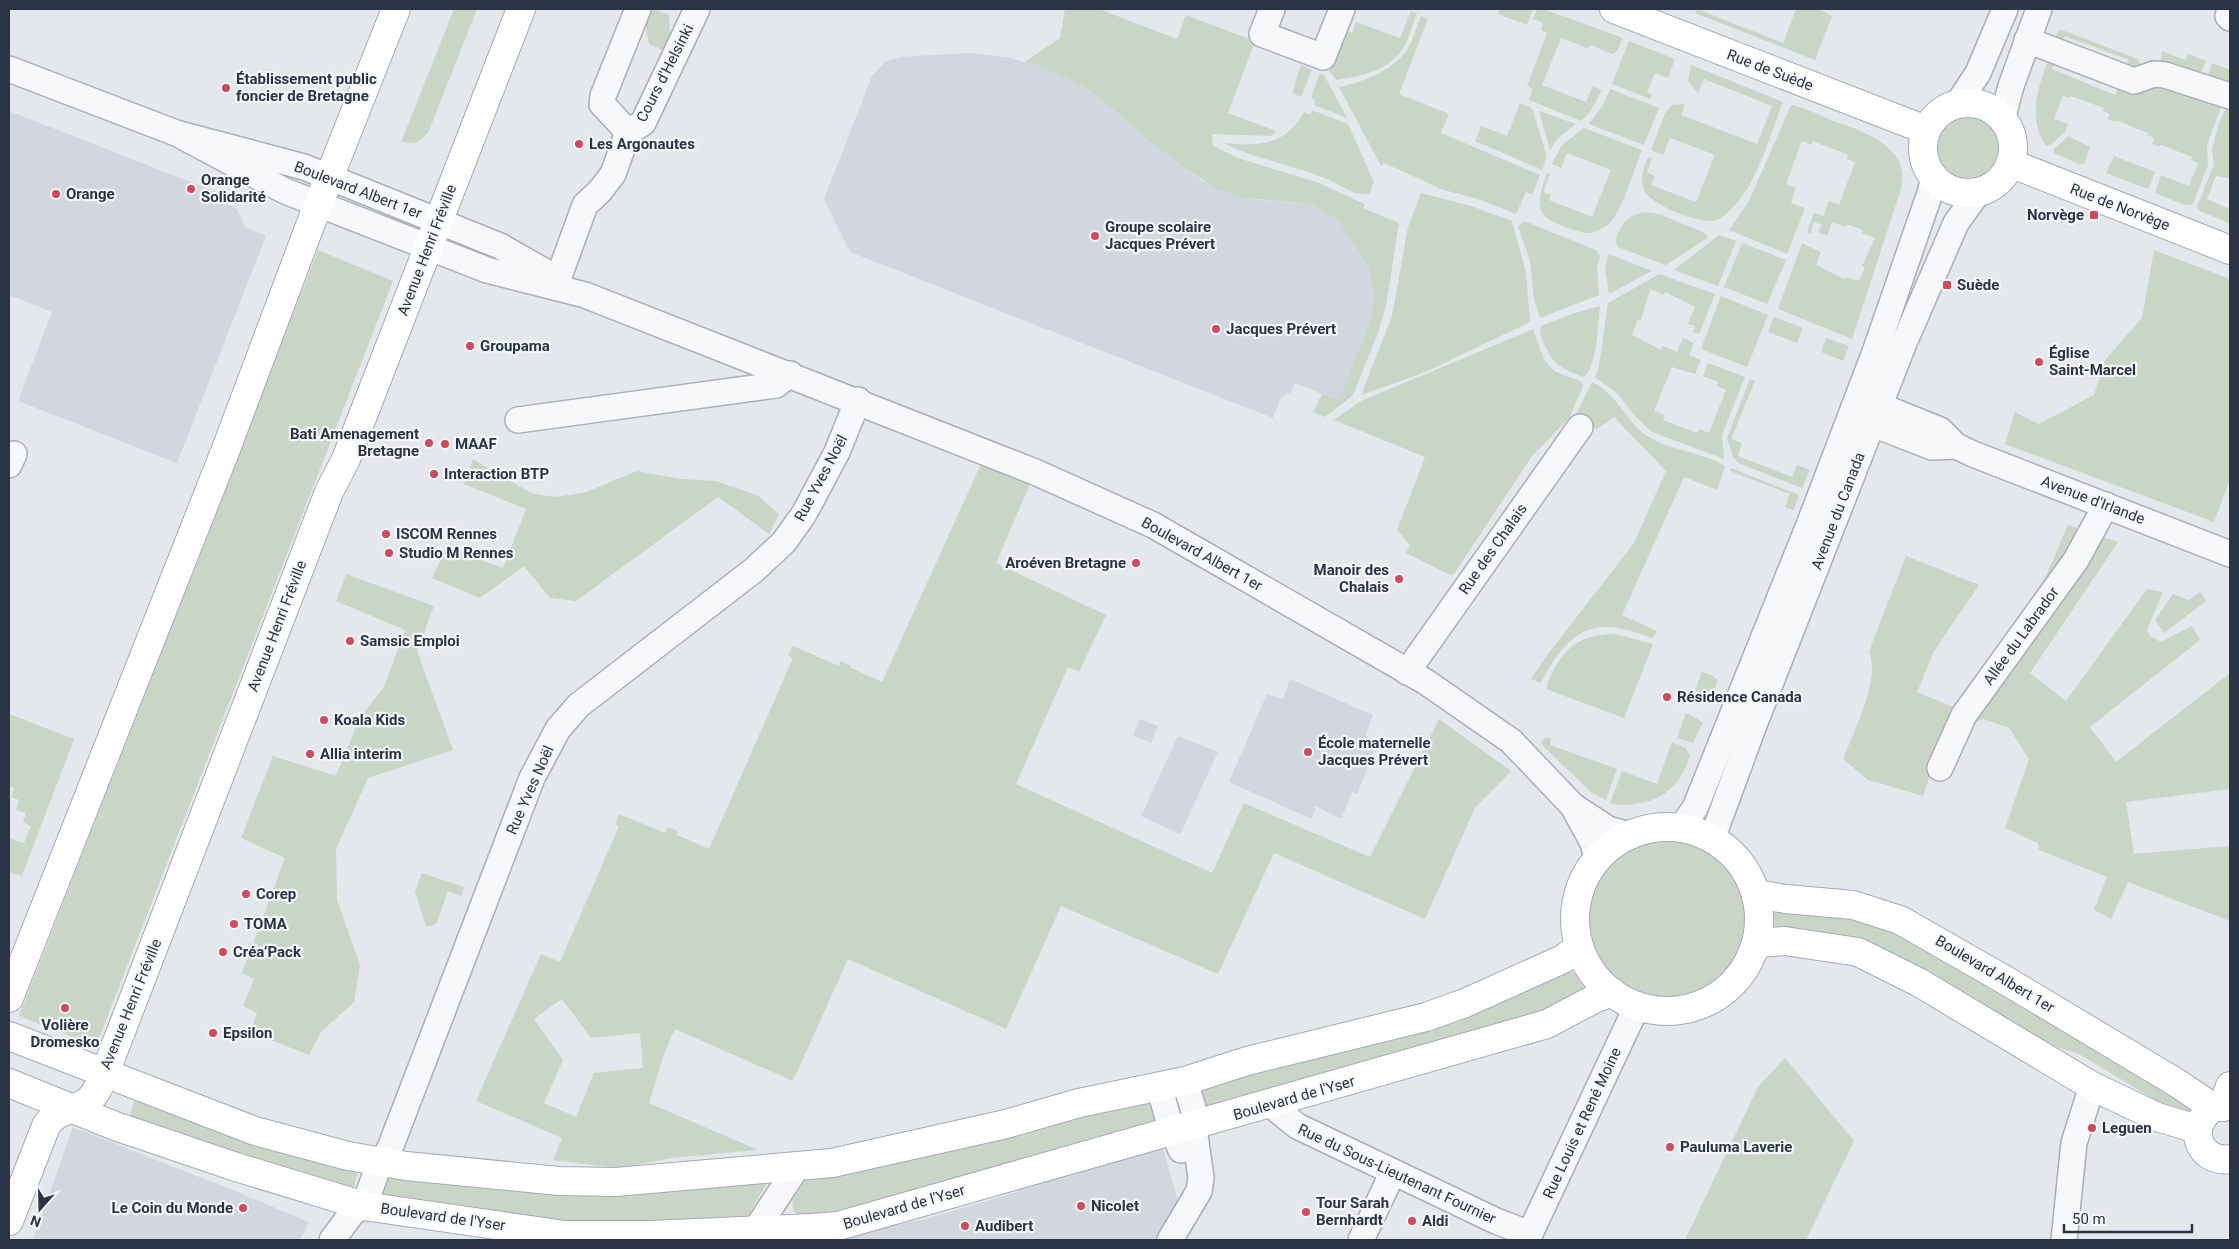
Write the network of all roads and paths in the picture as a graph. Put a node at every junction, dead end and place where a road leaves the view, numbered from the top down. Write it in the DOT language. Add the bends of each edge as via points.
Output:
graph roads {
  1 [pos="396,9"];
  2 [pos="520,9"];
  3 [pos="638,9"];
  4 [pos="697,9"];
  5 [pos="1272,9"];
  6 [pos="1342,9"];
  7 [pos="2005,9"];
  8 [pos="2039,9"];
  9 [pos="1631,12"];
  10 [pos="2027,40"];
  11 [pos="9,69"];
  12 [pos="2230,96"];
  13 [pos="1956,105"];
  14 [pos="2002,120"];
  15 [pos="1926,130"];
  16 [pos="628,132"];
  17 [pos="176,133"];
  18 [pos="2010,163"];
  19 [pos="1934,177"];
  20 [pos="329,178"];
  21 [pos="1979,191"];
  22 [pos="319,204"];
  23 [pos="439,221"];
  24 [pos="428,247"];
  25 [pos="2230,250"];
  26 [pos="558,278"];
  27 [pos="585,295"];
  28 [pos="790,374"];
  29 [pos="858,400"];
  30 [pos="1865,410"];
  31 [pos="518,420"];
  32 [pos="1580,427"];
  33 [pos="2106,505"];
  34 [pos="2230,554"];
  35 [pos="1407,672"];
  36 [pos="1940,768"];
  37 [pos="1573,806"];
  38 [pos="1682,828"];
  39 [pos="1629,835"];
  40 [pos="1712,839"];
  41 [pos="1597,859"];
  42 [pos="1756,894"];
  43 [pos="1756,943"];
  44 [pos="1579,947"];
  45 [pos="1612,992"];
  46 [pos="9,998"];
  47 [pos="1637,1006"];
  48 [pos="9,1036"];
  49 [pos="104,1073"];
  50 [pos="9,1083"];
  51 [pos="1172,1084"];
  52 [pos="2092,1086"];
  53 [pos="1270,1104"];
  54 [pos="2219,1108"];
  55 [pos="72,1109"];
  56 [pos="1186,1128"];
  57 [pos="2228,1161"];
  58 [pos="382,1163"];
  59 [pos="797,1167"];
  60 [pos="1393,1172"];
  61 [pos="364,1206"];
  62 [pos="9,1221"];
  63 [pos="1174,1234"];
  64 [pos="752,1236"];
  65 [pos="1528,1237"];
  66 [pos="655,1238"];
  67 [pos="332,1240"];
  68 [pos="1361,1240"];
  69 [pos="2064,1240"];
  1 -- 20 [label="main road"];
  2 -- 23 [label="main road, Avenue Henri Fréville"];
  3 -- 16 [label="street, Cours d'Helsinki" via="602,104"];
  4 -- 16 [label="street, Cours d'Helsinki" via="643,123"];
  5 -- 6 [label="street" via="1262,34 1323,58"];
  7 -- 13 [label="street" via="1978,73"];
  8 -- 10 [label="street"];
  9 -- 15 [label="main road, Rue de Suède"];
  10 -- 12 [label="street" via="2134,81 2154,74 2165,75"];
  10 -- 14 [label="street"];
  11 -- 17 [label="street, Boulevard Albert 1er"];
  13 -- 14 [label="main road" via="1982,106"];
  13 -- 15 [label="main road" via="1936,116"];
  14 -- 18 [label="main road" via="2008,128 2013,148"];
  15 -- 19 [label="main road" via="1923,155"];
  16 -- 26 [label="street, Cours d'Helsinki" via="613,174 585,206"];
  17 -- 20 [label="street, Boulevard Albert 1er" via="304,167"];
  17 -- 22 [label="street, Boulevard Albert 1er" via="266,182"];
  18 -- 21 [label="main road" via="2000,179"];
  18 -- 25 [label="main road, Rue de Norvège"];
  19 -- 21 [label="main road" via="1956,191"];
  19 -- 30 [label="street, Avenue du Canada" via="1884,328"];
  20 -- 22 [label="main road"];
  20 -- 23 [label="street, Boulevard Albert 1er"];
  21 -- 30 [label="street, Avenue du Canada" via="1956,223 1904,343"];
  22 -- 24 [label="street, Boulevard Albert 1er"];
  22 -- 46 [label="main road" via="226,450"];
  23 -- 24 [label="main road, Avenue Henri Fréville"];
  23 -- 26 [label="street, Boulevard Albert 1er" via="500,246"];
  24 -- 27 [label="street, Boulevard Albert 1er" via="487,270"];
  24 -- 49 [label="main road, Avenue Henri Fréville" via="346,459 329,492"];
  26 -- 27 [label="street, Boulevard Albert 1er"];
  27 -- 28 [label="street, Boulevard Albert 1er"];
  28 -- 29 [label="street, Boulevard Albert 1er"];
  28 -- 31 [label="street" via="776,386"];
  29 -- 35 [label="street, Boulevard Albert 1er" via="1133,515"];
  29 -- 58 [label="street, Rue Yves Noël" via="829,467 804,514 784,542 754,570 579,705 558,729 532,778 429,1050"];
  30 -- 33 [label="street, Avenue d'Irlande" via="1932,447 1956,446"];
  30 -- 38 [label="street, Avenue du Canada" via="1809,525 1699,800"];
  30 -- 40 [label="street, Avenue du Canada"];
  32 -- 35 [label="street, Rue des Chalais"];
  33 -- 34 [label="street, Avenue d'Irlande"];
  33 -- 36 [label="street, Allée du Labrador" via="2076,560 1964,714"];
  35 -- 37 [label="street, Boulevard Albert 1er" via="1511,741"];
  37 -- 39 [label="street, Boulevard Albert 1er" via="1601,825"];
  37 -- 41 [label="street, Boulevard Albert 1er" via="1595,848"];
  38 -- 39 [label="main road" via="1655,828"];
  38 -- 40 [label="main road"];
  39 -- 41 [label="main road"];
  40 -- 42 [label="main road" via="1739,862"];
  41 -- 44 [label="main road" via="1583,881 1576,907"];
  42 -- 43 [label="main road" via="1759,918"];
  42 -- 54 [label="main road, Boulevard Albert 1er" via="1853,905 1915,926"];
  43 -- 47 [label="main road" via="1736,980 1703,1004 1670,1011"];
  43 -- 52 [label="main road" via="1785,941 1858,952 1920,983"];
  44 -- 45 [label="main road" via="1598,980"];
  44 -- 51 [label="main road" via="1563,959 1426,1017 1247,1061"];
  45 -- 47 [label="main road"];
  45 -- 53 [label="main road, Boulevard de l'Yser" via="1548,1024"];
  47 -- 65 [label="street, Rue Louis et René Moine"];
  48 -- 49 [label="main road"];
  49 -- 55 [label="main road, Avenue Henri Fréville" via="90,1099"];
  49 -- 58 [label="main road" via="255,1131"];
  50 -- 55 [label="main road, Boulevard de l'Yser"];
  51 -- 56 [label="street" via="1170,1125"];
  51 -- 59 [label="main road" via="1079,1103 1006,1124 858,1158"];
  52 -- 54 [label="main road" via="2158,1117"];
  52 -- 69 [label="street" via="2074,1143"];
  53 -- 56 [label="main road, Boulevard de l'Yser"];
  53 -- 60 [label="street, Rue du Sous-Lieutenant Fournier" via="1290,1123"];
  54 -- 57 [label="main road" via="2200,1145 2216,1159"];
  55 -- 61 [label="main road, Boulevard de l'Yser" via="236,1167"];
  55 -- 62 [label="main road, Avenue Henri Fréville" via="52,1116 46,1126"];
  56 -- 63 [label="street" via="1190,1177"];
  56 -- 64 [label="main road, Boulevard de l'Yser" via="838,1226"];
  58 -- 59 [label="main road" via="559,1181 616,1182"];
  58 -- 61 [label="street, Rue Yves Noël"];
  59 -- 64 [label="street"];
  60 -- 65 [label="street, Rue du Sous-Lieutenant Fournier"];
  60 -- 68 [label="street"];
  61 -- 66 [label="main road, Boulevard de l'Yser" via="565,1235"];
  61 -- 67 [label="street" via="353,1212"];
  64 -- 66 [label="main road, Boulevard de l'Yser"];
}
